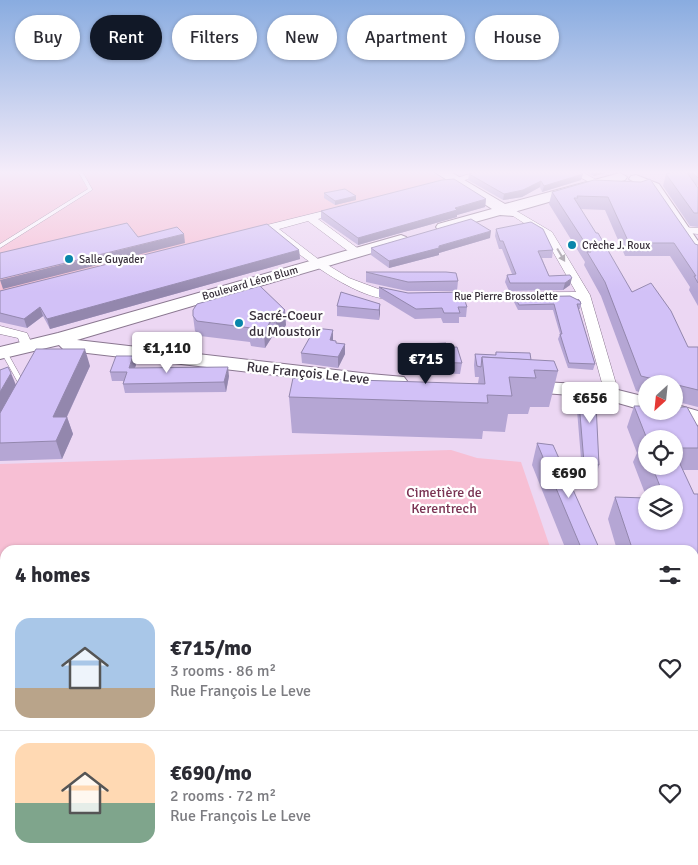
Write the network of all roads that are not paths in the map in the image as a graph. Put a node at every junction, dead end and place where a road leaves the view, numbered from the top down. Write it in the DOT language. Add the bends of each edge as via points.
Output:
graph roads {
  1 [pos="55,211"];
  2 [pos="333,211"];
  3 [pos="498,211"];
  4 [pos="510,211"];
  5 [pos="670,211"];
  6 [pos="309,217"];
  7 [pos="271,228"];
  8 [pos="682,230"];
  9 [pos="698,231"];
  10 [pos="238,236"];
  11 [pos="0,246"];
  12 [pos="356,252"];
  13 [pos="698,253"];
  14 [pos="316,264"];
  15 [pos="584,295"];
  16 [pos="436,296"];
  17 [pos="406,297"];
  18 [pos="0,330"];
  19 [pos="63,338"];
  20 [pos="27,346"];
  21 [pos="2,352"];
  22 [pos="414,382"];
  23 [pos="507,386"];
  24 [pos="612,394"];
  25 [pos="20,396"];
  26 [pos="638,402"];
  27 [pos="683,414"];
  28 [pos="698,418"];
  1 -- 11 [label="lane"];
  2 -- 6 [label="street"];
  3 -- 12 [label="street, Boulevard Léon Blum"];
  4 -- 15 [label="street, one-way" via="548,234"];
  5 -- 8 [label="street"];
  6 -- 7 [label="street"];
  6 -- 12 [label="street"];
  7 -- 10 [label="street"];
  7 -- 14 [label="street"];
  8 -- 9 [label="street"];
  8 -- 13 [label="street"];
  12 -- 14 [label="street, Boulevard Léon Blum"];
  14 -- 17 [label="street" via="364,290"];
  14 -- 19 [label="street, Boulevard Léon Blum"];
  15 -- 16 [label="street, Rue Pierre Brossolette"];
  15 -- 24 [label="street"];
  18 -- 20 [label="street" via="23,336"];
  19 -- 20 [label="street, Boulevard Léon Blum"];
  19 -- 22 [label="street, Rue François Le Leve" via="70,345 370,380"];
  20 -- 21 [label="street, Boulevard Léon Blum"];
  21 -- 25 [label="lane" via="24,388"];
  23 -- 24 [label="street"];
  24 -- 26 [label="street"];
  27 -- 28 [label="street"];
}
